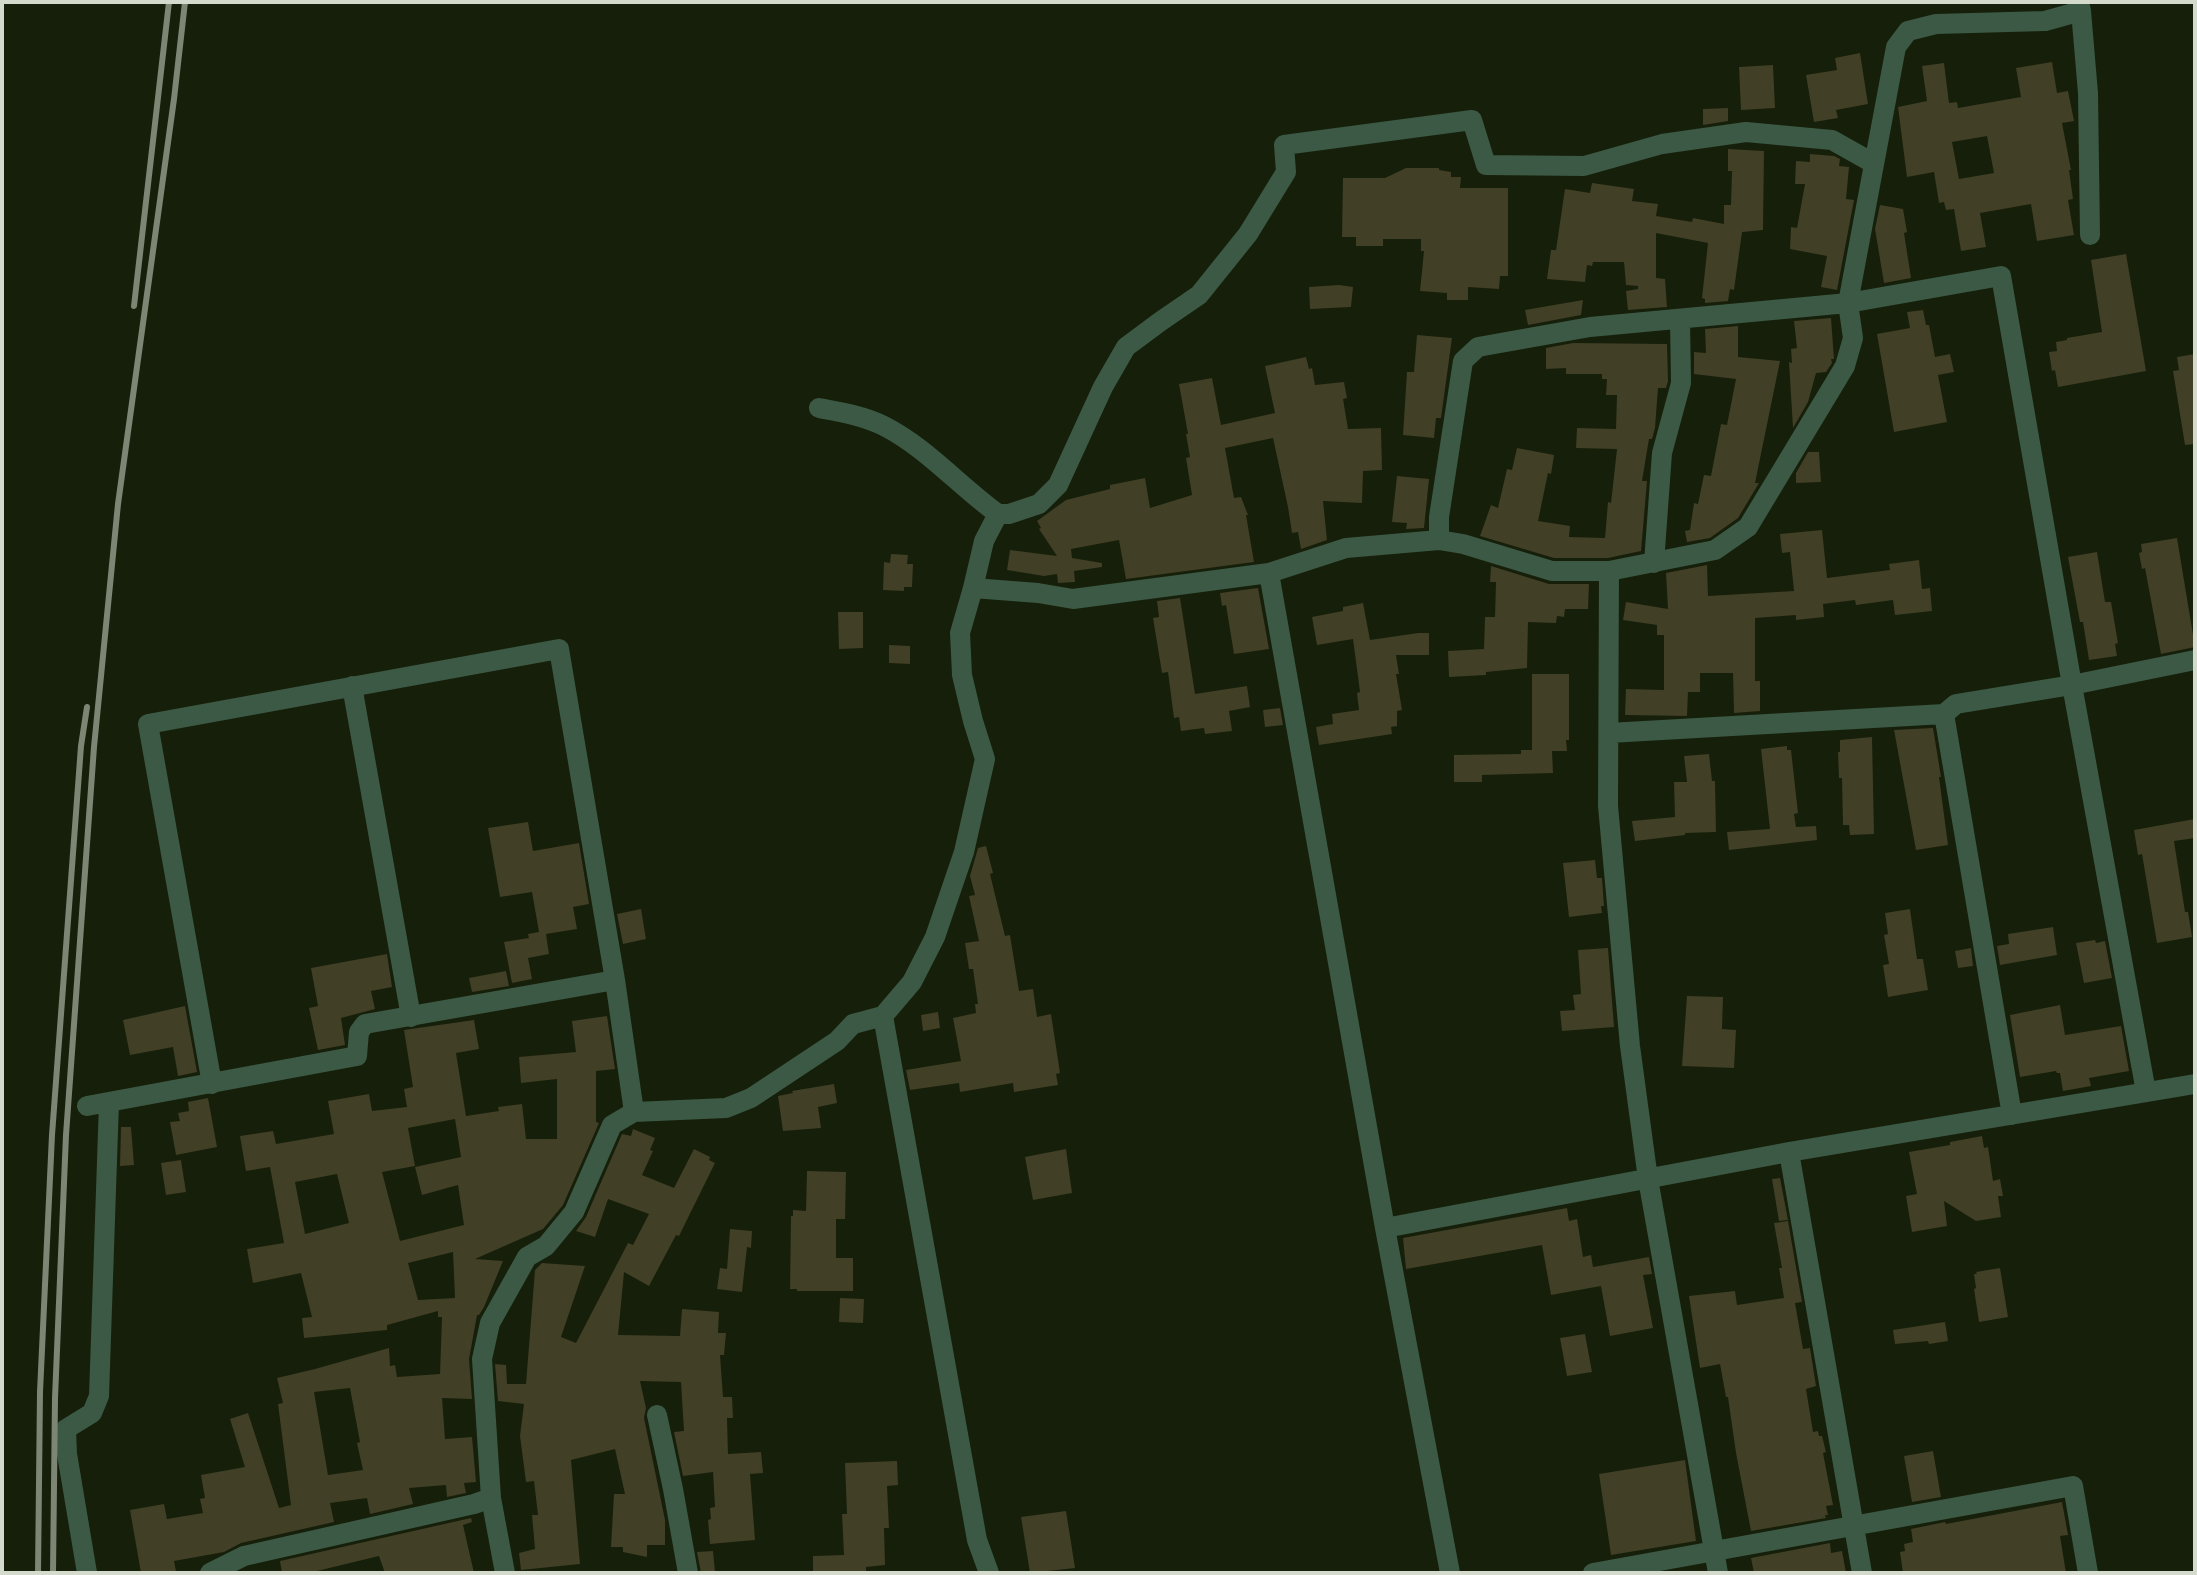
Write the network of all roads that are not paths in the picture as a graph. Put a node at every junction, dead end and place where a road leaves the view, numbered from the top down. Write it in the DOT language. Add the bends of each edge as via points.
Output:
graph roads {
  1 [pos="2080,6"];
  2 [pos="1873,163"];
  3 [pos="2090,235"];
  4 [pos="1848,303"];
  5 [pos="1680,320"];
  6 [pos="819,408"];
  7 [pos="998,514"];
  8 [pos="1439,540"];
  9 [pos="1654,563"];
  10 [pos="1609,571"];
  11 [pos="1269,573"];
  12 [pos="973,588"];
  13 [pos="2195,660"];
  14 [pos="2072,685"];
  15 [pos="352,686"];
  16 [pos="1944,714"];
  17 [pos="1609,733"];
  18 [pos="615,980"];
  19 [pos="883,1016"];
  20 [pos="411,1017"];
  21 [pos="212,1084"];
  22 [pos="2195,1084"];
  23 [pos="2146,1092"];
  24 [pos="109,1102"];
  25 [pos="87,1106"];
  26 [pos="634,1112"];
  27 [pos="2012,1115"];
  28 [pos="1789,1152"];
  29 [pos="1648,1179"];
  30 [pos="1385,1228"];
  31 [pos="657,1415"];
  32 [pos="491,1498"];
  33 [pos="1854,1527"];
  34 [pos="1714,1551"];
  35 [pos="87,1573"];
  36 [pos="210,1573"];
  37 [pos="505,1573"];
  38 [pos="688,1573"];
  39 [pos="989,1573"];
  40 [pos="1450,1573"];
  41 [pos="1593,1573"];
  42 [pos="1718,1573"];
  43 [pos="1862,1573"];
  44 [pos="2088,1573"];
  1 -- 2 [label="street" via="2045,21 1936,24 1908,31 1896,47"];
  1 -- 3 [label="street" via="2088,93"];
  2 -- 4 [label="street"];
  2 -- 7 [label="street" via="1832,140 1746,132 1662,144 1584,166 1486,165 1472,120 1284,145 1286,172 1248,234 1199,295 1126,347 1058,485 1039,504"];
  4 -- 5 [label="street"];
  4 -- 9 [label="street" via="1853,338 1845,366 1748,527 1715,550"];
  4 -- 14 [label="street" via="2001,276"];
  5 -- 8 [label="street" via="1590,327 1478,347 1463,361"];
  5 -- 9 [label="street" via="1681,383 1662,453"];
  6 -- 7 [label="street" via="883,425 913,443"];
  7 -- 12 [label="street" via="984,541"];
  8 -- 10 [label="street" via="1552,571"];
  8 -- 11 [label="street" via="1346,548"];
  9 -- 10 [label="street"];
  10 -- 17 [label="street"];
  11 -- 12 [label="street" via="1073,599"];
  11 -- 30 [label="street"];
  12 -- 19 [label="street" via="960,633 962,675 985,759 964,852 935,937 912,982"];
  13 -- 14 [label="street"];
  14 -- 16 [label="street" via="1956,704"];
  14 -- 23 [label="street"];
  15 -- 18 [label="street" via="559,649"];
  15 -- 20 [label="street"];
  15 -- 21 [label="street" via="148,724"];
  16 -- 17 [label="street"];
  16 -- 27 [label="street"];
  17 -- 29 [label="street" via="1608,806"];
  18 -- 20 [label="street"];
  18 -- 26 [label="street"];
  19 -- 26 [label="street" via="853,1024 825,1050 751,1098 726,1108"];
  19 -- 39 [label="street" via="977,1540"];
  20 -- 21 [label="street" via="365,1024 357,1056"];
  21 -- 24 [label="street"];
  22 -- 23 [label="street"];
  23 -- 27 [label="street"];
  24 -- 25 [label="street"];
  24 -- 35 [label="street" via="99,1396 92,1413 66,1429"];
  26 -- 32 [label="street" via="612,1125 574,1212 546,1246 527,1257 490,1323 482,1359"];
  27 -- 28 [label="street"];
  28 -- 29 [label="street"];
  28 -- 33 [label="street"];
  29 -- 30 [label="street"];
  29 -- 34 [label="street"];
  30 -- 40 [label="street"];
  31 -- 38 [label="street"];
  32 -- 36 [label="street" via="244,1556"];
  32 -- 37 [label="street"];
  33 -- 34 [label="street"];
  33 -- 43 [label="street"];
  33 -- 44 [label="street" via="2073,1486"];
  34 -- 41 [label="street"];
  34 -- 42 [label="street"];
}
